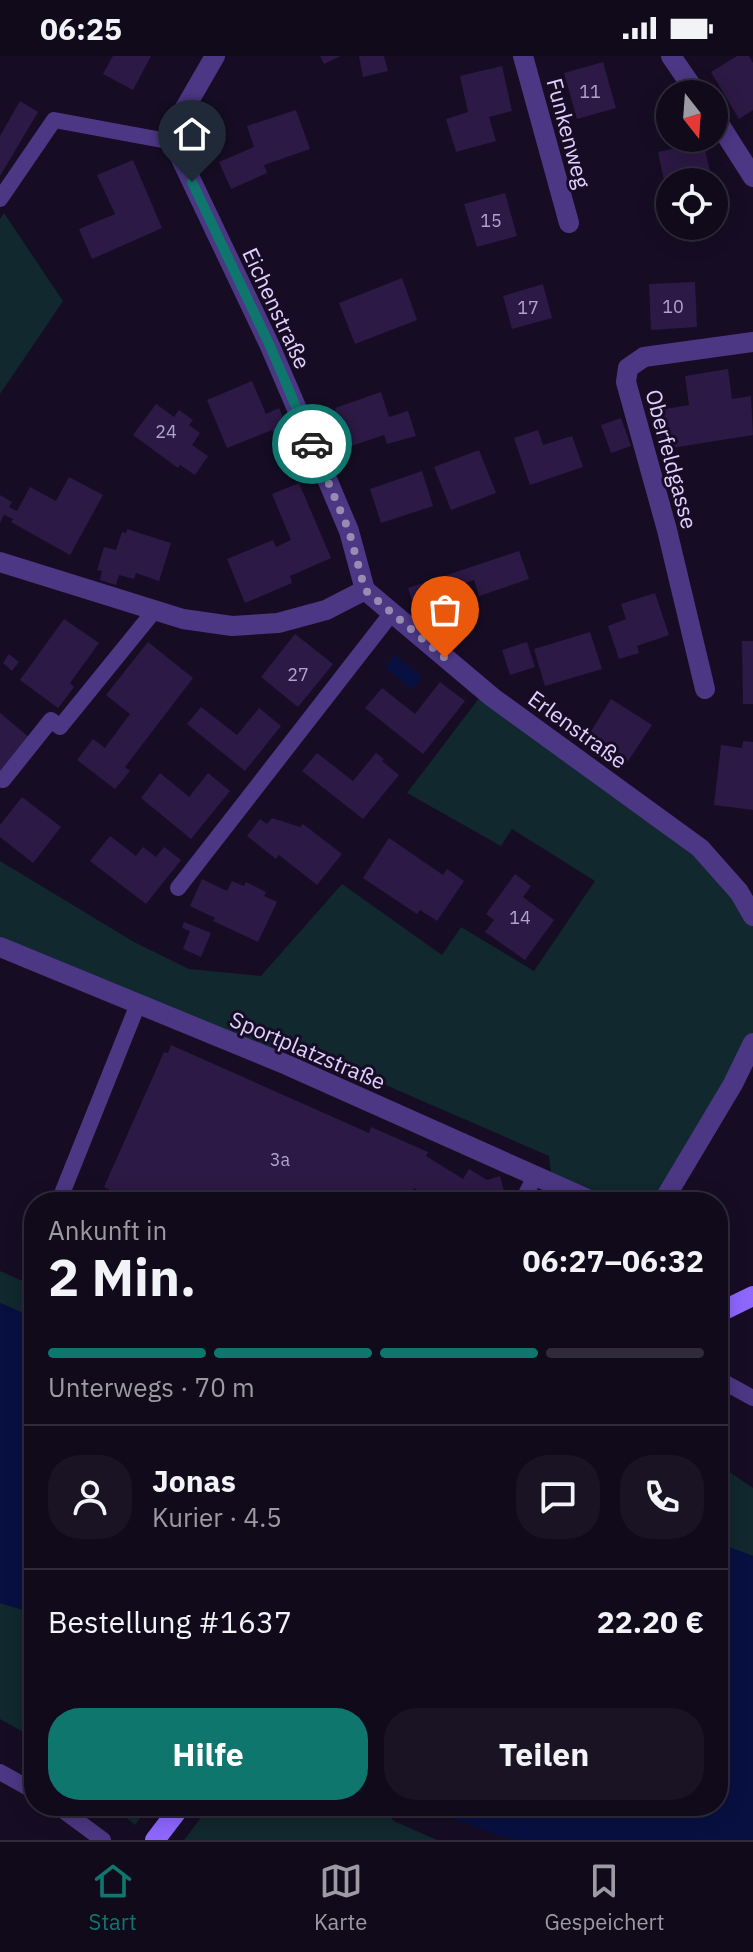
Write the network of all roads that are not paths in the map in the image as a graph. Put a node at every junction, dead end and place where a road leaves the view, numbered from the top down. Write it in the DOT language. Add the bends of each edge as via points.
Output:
graph roads {
  1 [pos="215,56"];
  2 [pos="523,56"];
  3 [pos="671,56"];
  4 [pos="687,80"];
  5 [pos="728,138"];
  6 [pos="173,142"];
  7 [pos="753,177"];
  8 [pos="0,199"];
  9 [pos="569,223"];
  10 [pos="753,342"];
  11 [pos="0,562"];
  12 [pos="365,590"];
  13 [pos="155,610"];
  14 [pos="391,614"];
  15 [pos="705,689"];
  16 [pos="3,780"];
  17 [pos="178,888"];
  18 [pos="753,916"];
  19 [pos="0,947"];
  20 [pos="138,1004"];
  21 [pos="753,1043"];
  22 [pos="535,1176"];
  23 [pos="64,1192"];
  24 [pos="527,1192"];
  25 [pos="571,1192"];
  26 [pos="669,1192"];
  27 [pos="753,1296"];
  28 [pos="728,1308"];
  29 [pos="728,1384"];
  30 [pos="753,1398"];
  31 [pos="0,1772"];
  32 [pos="24,1785"];
  33 [pos="71,1816"];
  34 [pos="173,1816"];
  35 [pos="103,1840"];
  36 [pos="155,1840"];
  1 -- 6 [label="street" via="178,120"];
  2 -- 9 [label="street, Funkenweg"];
  3 -- 4 [label="street"];
  5 -- 7 [label="street"];
  6 -- 8 [label="lane" via="54,120"];
  6 -- 12 [label="street, Eichenstraße" via="270,346 349,531"];
  10 -- 15 [label="street, Oberfeldgasse" via="644,357 628,368 626,382"];
  11 -- 13 [label="street"];
  12 -- 13 [label="street" via="326,610 278,623 232,626"];
  12 -- 14 [label="street, Erlenstraße"];
  13 -- 16 [label="lane" via="60,727 51,720"];
  14 -- 17 [label="lane"];
  14 -- 18 [label="street, Erlenstraße" via="492,697 700,848"];
  19 -- 20 [label="street, Sportplatzstraße"];
  20 -- 22 [label="street, Sportplatzstraße"];
  20 -- 23 [label="lane"];
  21 -- 26 [label="street"];
  22 -- 24 [label="lane"];
  22 -- 25 [label="street, Sportplatzstraße"];
  27 -- 28 [label="main road"];
  29 -- 30 [label="lane"];
  31 -- 32 [label="lane"];
  33 -- 35 [label="lane"];
  34 -- 36 [label="main road"];
}
